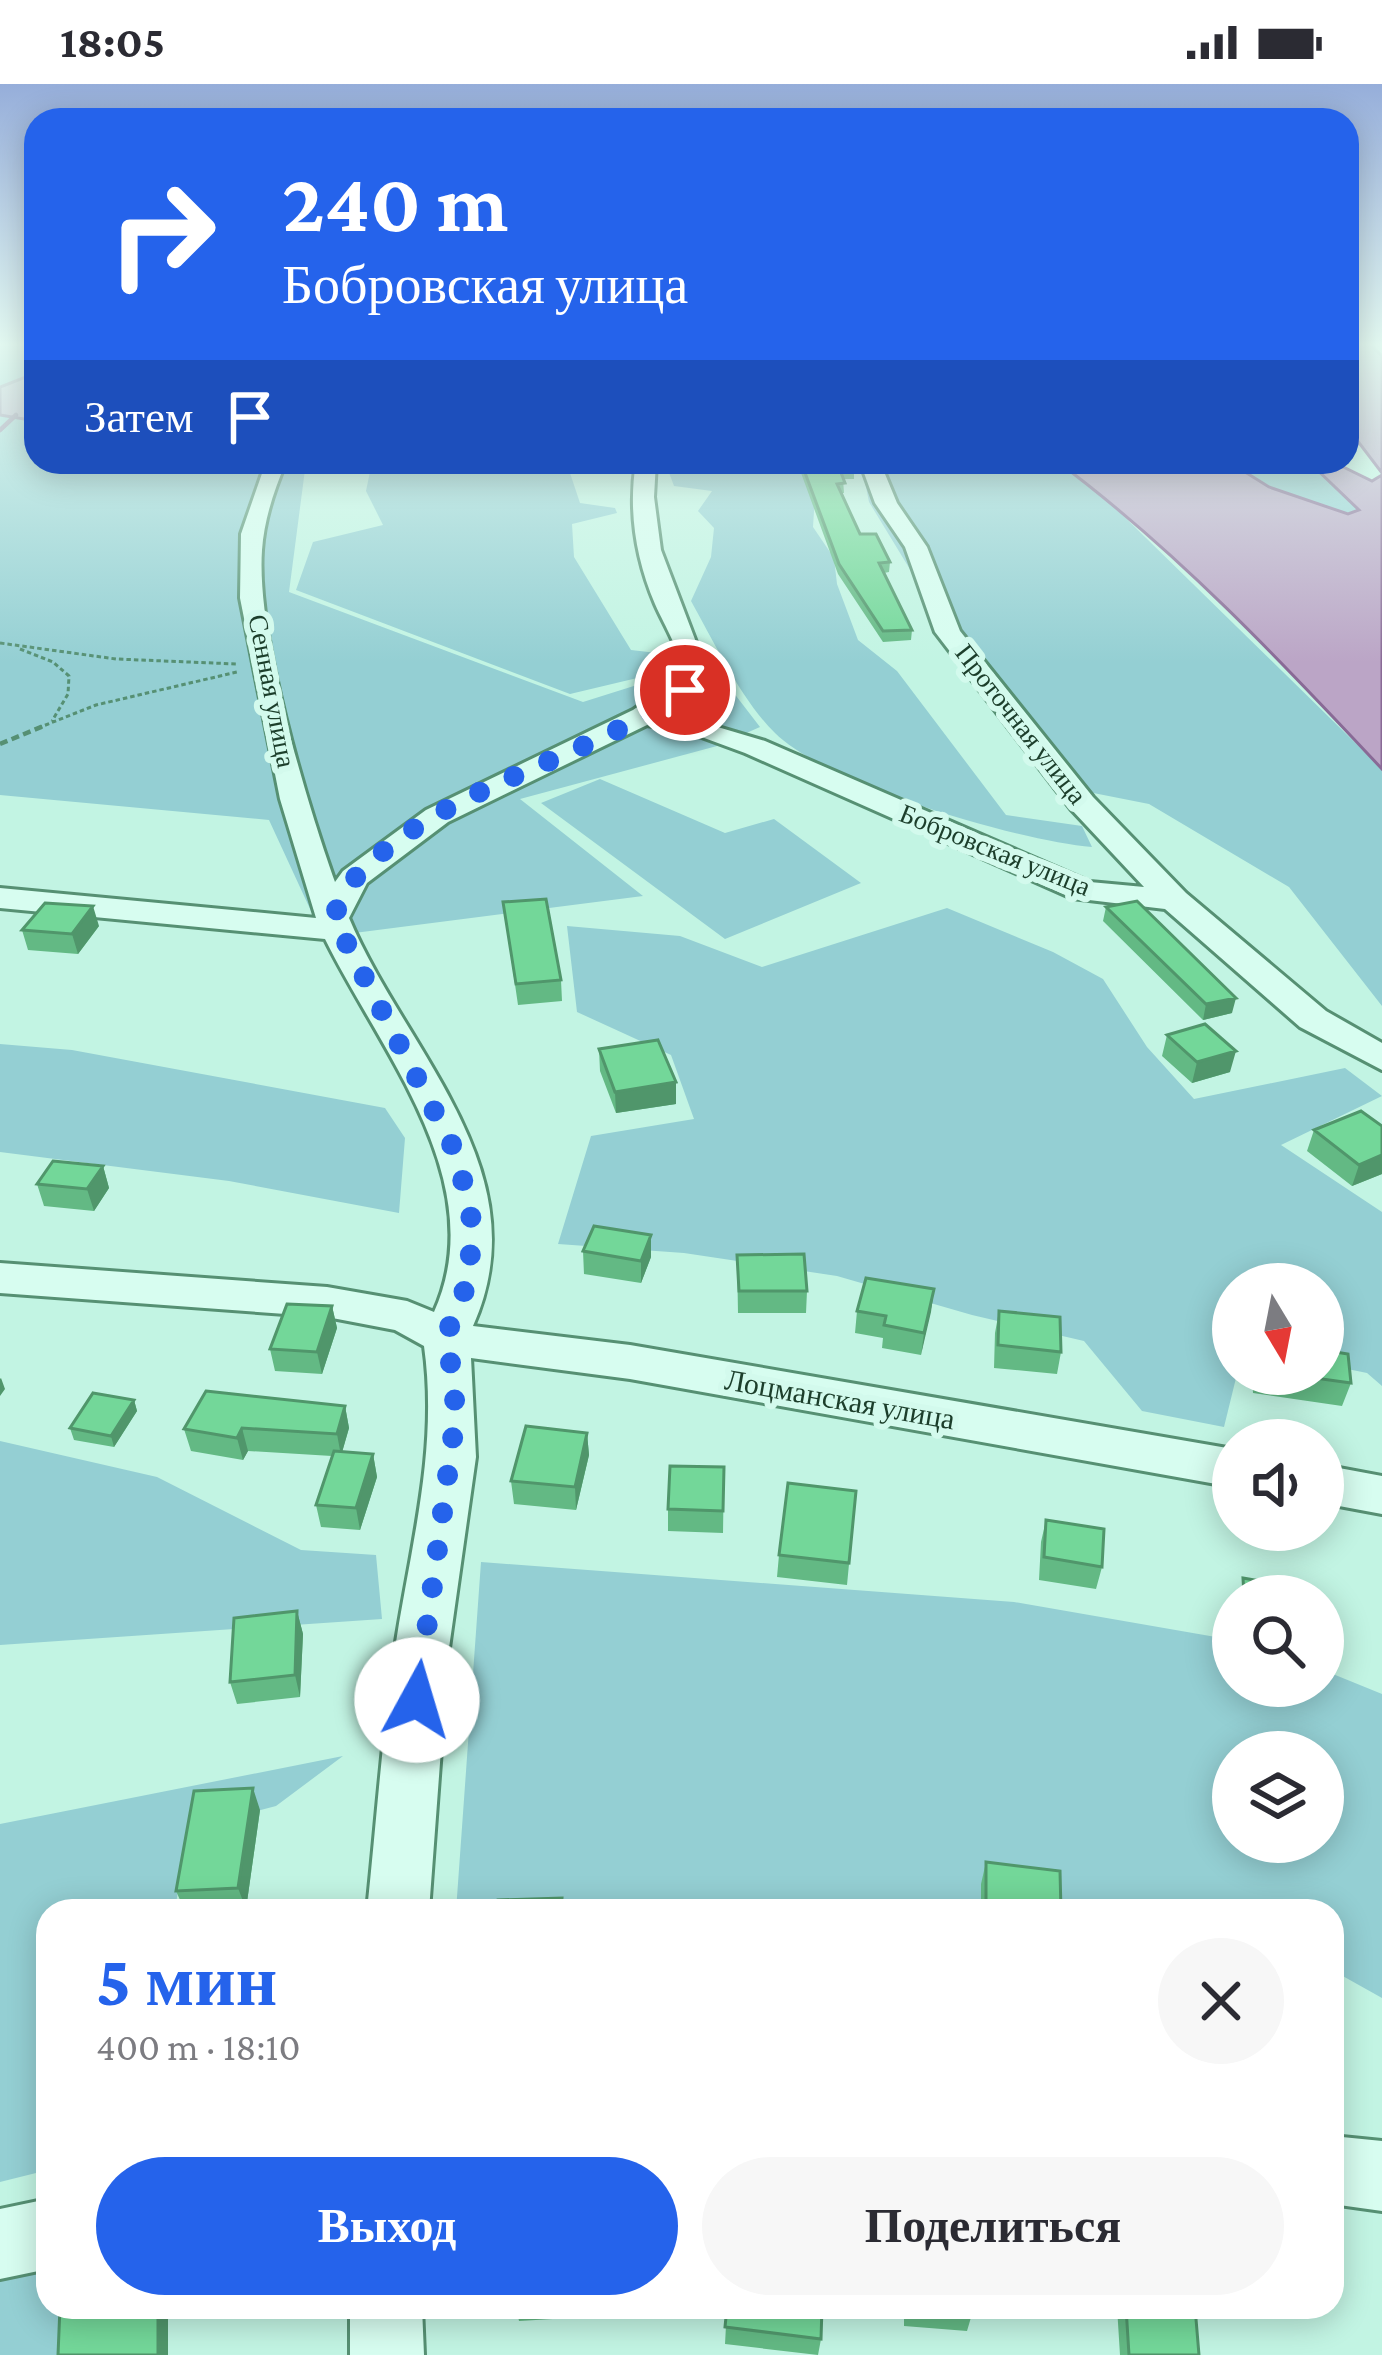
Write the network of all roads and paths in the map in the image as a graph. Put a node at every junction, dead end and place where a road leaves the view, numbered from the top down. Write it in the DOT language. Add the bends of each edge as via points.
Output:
graph roads {
  1 [pos="270,474"];
  2 [pos="644,474"];
  3 [pos="875,474"];
  4 [pos="3,644"];
  5 [pos="263,666"];
  6 [pos="643,716"];
  7 [pos="50,723"];
  8 [pos="0,744"];
  9 [pos="0,898"];
  10 [pos="1174,900"];
  11 [pos="336,923"];
  12 [pos="1382,1058"];
  13 [pos="0,1278"];
  14 [pos="445,1338"];
  15 [pos="1212,1464"];
  16 [pos="1344,1488"];
  17 [pos="1382,1495"];
  18 [pos="399,1899"];
  19 [pos="1344,2171"];
  20 [pos="1382,2176"];
  21 [pos="36,2236"];
  22 [pos="0,2244"];
  23 [pos="386,2319"];
  24 [pos="387,2355"];
  1 -- 5 [label="street, Сенная улица" via="250,556"];
  2 -- 6 [label="street" via="647,545 696,658 697,680"];
  3 -- 10 [label="street, Проточная улица" via="916,547 948,632 1082,803"];
  4 -- 5 [label="path"];
  4 -- 7 [label="path" via="69,676"];
  5 -- 7 [label="path"];
  5 -- 11 [label="street, Сенная улица" via="305,847"];
  6 -- 10 [label="street, Бобровская улица" via="755,747 1084,891"];
  6 -- 11 [label="street" via="436,815 354,878"];
  7 -- 8 [label="path"];
  9 -- 11 [label="street"];
  10 -- 12 [label="street" via="1313,1019"];
  11 -- 14 [label="street" via="454,1149 471,1210 470,1277"];
  13 -- 14 [label="street, Лоцманская улица" via="327,1303 407,1318"];
  14 -- 15 [label="street, Лоцманская улица" via="630,1361"];
  14 -- 18 [label="street" via="454,1428 421,1657"];
  16 -- 17 [label="street"];
  19 -- 20 [label="street"];
  21 -- 22 [label="street"];
  23 -- 24 [label="street"];
}
